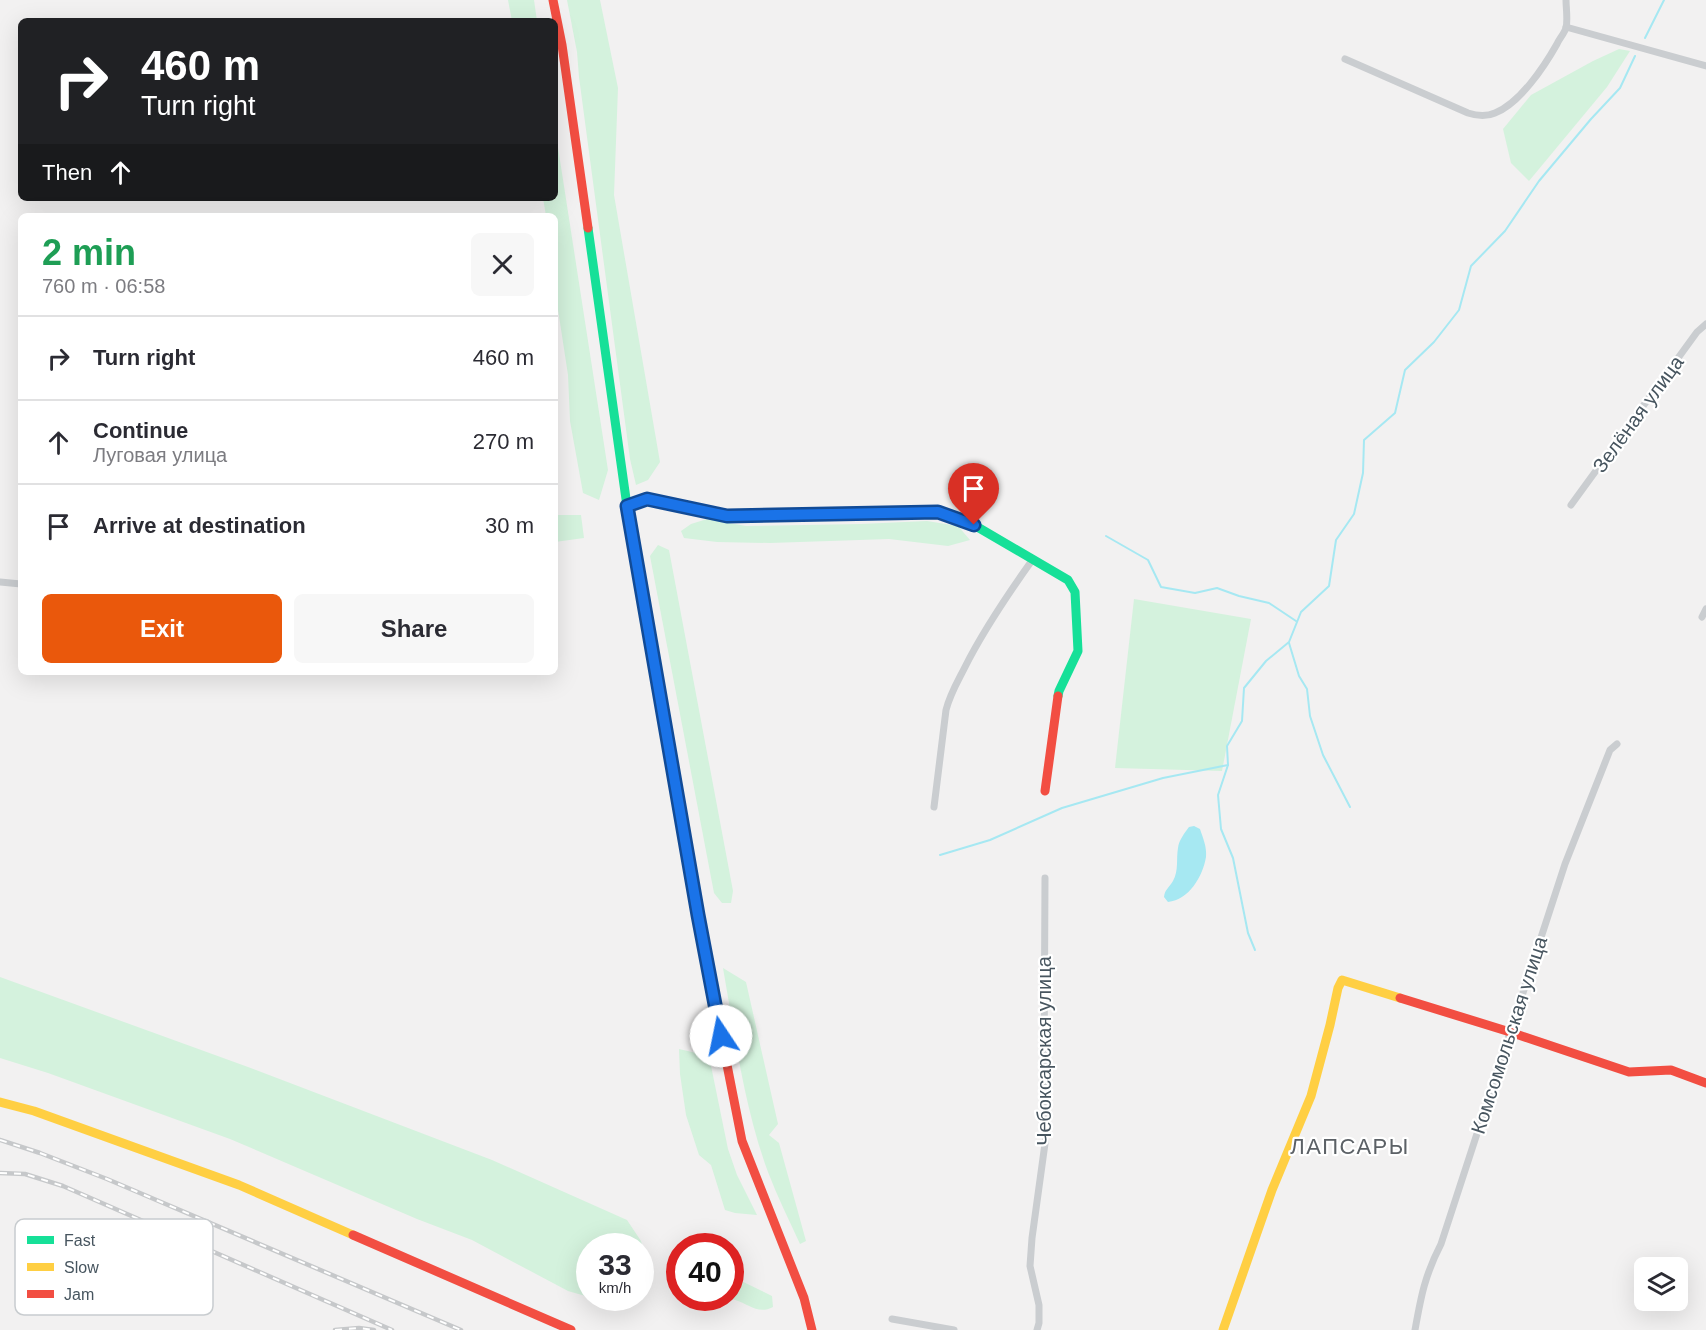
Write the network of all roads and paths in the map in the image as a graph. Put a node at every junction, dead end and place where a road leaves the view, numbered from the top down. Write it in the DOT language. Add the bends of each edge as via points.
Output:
graph roads {
  1 [pos="553,0"];
  2 [pos="1566,0"];
  3 [pos="557,18"];
  4 [pos="558,25"];
  5 [pos="1566,27"];
  6 [pos="1346,59"];
  7 [pos="1706,66"];
  8 [pos="1706,324"];
  9 [pos="1571,505"];
  10 [pos="627,506"];
  11 [pos="1033,559"];
  12 [pos="0,582"];
  13 [pos="18,584"];
  14 [pos="1706,609"];
  15 [pos="1702,617"];
  16 [pos="1617,744"];
  17 [pos="1045,791"];
  18 [pos="934,807"];
  19 [pos="1045,878"];
  20 [pos="1510,1032"];
  21 [pos="1706,1083"];
  22 [pos="0,1102"];
  23 [pos="892,1319"];
  24 [pos="571,1330"];
  25 [pos="812,1330"];
  26 [pos="954,1330"];
  27 [pos="1037,1330"];
  28 [pos="1223,1330"];
  29 [pos="1415,1330"];
  1 -- 3 [label="main road"];
  2 -- 5 [label="street"];
  4 -- 10 [label="main road"];
  5 -- 6 [label="street" via="1529,86 1508,106 1488,115 1468,113"];
  5 -- 7 [label="street"];
  8 -- 9 [label="street, Зелёная улица"];
  10 -- 11 [label="main road" via="647,499 727,516 938,512 974,525"];
  10 -- 25 [label="main road" via="733,1102 742,1141 804,1298"];
  11 -- 17 [label="main road" via="1068,580 1075,592 1078,651 1059,691"];
  11 -- 18 [label="street" via="999,607 950,697"];
  12 -- 13 [label="street"];
  14 -- 15 [label="street"];
  16 -- 20 [label="street, Комсомольская улица" via="1610,750 1564,864"];
  19 -- 27 [label="street, Чебоксарская улица" via="1047,1129 1030,1266 1039,1305"];
  20 -- 21 [label="main road" via="1629,1072 1671,1071"];
  20 -- 28 [label="main road" via="1342,980 1311,1096 1272,1190"];
  20 -- 29 [label="street, Комсомольская улица" via="1441,1244 1423,1285"];
  22 -- 24 [label="main road" via="239,1185"];
  23 -- 26 [label="street"];
}
